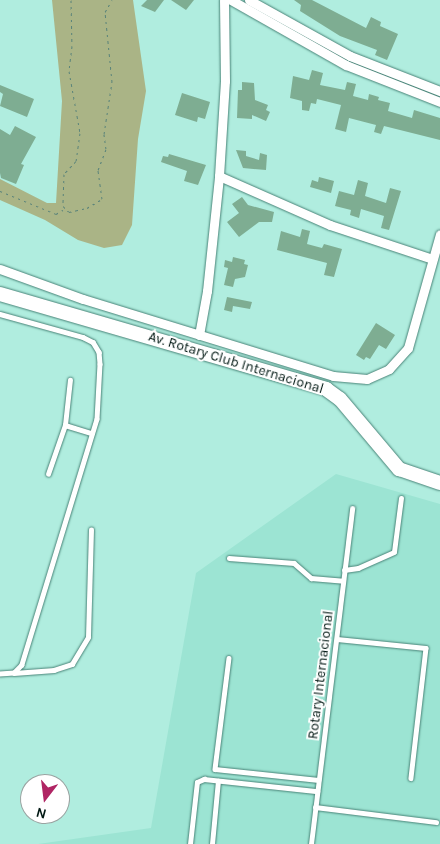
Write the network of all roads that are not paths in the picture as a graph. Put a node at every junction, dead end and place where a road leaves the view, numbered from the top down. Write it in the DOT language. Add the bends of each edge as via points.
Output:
graph roads {
  1 [pos="224,0"];
  2 [pos="231,0"];
  3 [pos="249,0"];
  4 [pos="440,92"];
  5 [pos="440,102"];
  6 [pos="219,176"];
  7 [pos="440,234"];
  8 [pos="433,259"];
  9 [pos="0,269"];
  10 [pos="0,295"];
  11 [pos="0,314"];
  12 [pos="199,335"];
  13 [pos="70,380"];
  14 [pos="65,425"];
  15 [pos="92,433"];
  16 [pos="48,474"];
  17 [pos="440,483"];
  18 [pos="401,498"];
  19 [pos="352,508"];
  20 [pos="91,530"];
  21 [pos="229,558"];
  22 [pos="344,570"];
  23 [pos="343,581"];
  24 [pos="337,638"];
  25 [pos="229,658"];
  26 [pos="14,673"];
  27 [pos="0,674"];
  28 [pos="411,778"];
  29 [pos="318,780"];
  30 [pos="218,781"];
  31 [pos="317,791"];
  32 [pos="315,807"];
  33 [pos="436,822"];
  34 [pos="190,844"];
  35 [pos="212,844"];
  36 [pos="311,844"];
  1 -- 6 [label="street" via="225,81"];
  2 -- 5 [label="street" via="346,65"];
  3 -- 4 [label="street" via="350,56"];
  6 -- 8 [label="street" via="330,225"];
  6 -- 12 [label="street" via="208,291"];
  7 -- 8 [label="street"];
  8 -- 12 [label="street" via="408,348 390,369 375,377 357,380 339,377"];
  9 -- 12 [label="street" via="60,292"];
  10 -- 17 [label="main road, Av. Rotary Club Internacional" via="326,389 340,399 399,468"];
  11 -- 15 [label="lane" via="93,342 99,352 100,364 97,419"];
  13 -- 14 [label="lane"];
  14 -- 15 [label="lane"];
  14 -- 16 [label="lane"];
  15 -- 26 [label="lane" via="22,665"];
  18 -- 22 [label="lane" via="394,552 358,568"];
  19 -- 22 [label="lane, Rotary Internacional"];
  20 -- 26 [label="lane" via="88,637 72,664 54,670"];
  21 -- 23 [label="lane" via="294,564 311,578"];
  22 -- 23 [label="lane, Rotary Internacional"];
  23 -- 24 [label="lane, Rotary Internacional"];
  24 -- 28 [label="lane" via="426,648"];
  24 -- 29 [label="lane, Rotary Internacional"];
  25 -- 29 [label="lane" via="215,769"];
  26 -- 27 [label="lane"];
  29 -- 31 [label="lane, Rotary Internacional"];
  30 -- 31 [label="lane"];
  30 -- 34 [label="lane" via="197,782"];
  30 -- 35 [label="lane"];
  31 -- 32 [label="lane, Rotary Internacional"];
  32 -- 33 [label="lane"];
  32 -- 36 [label="lane, Rotary Internacional"];
}
